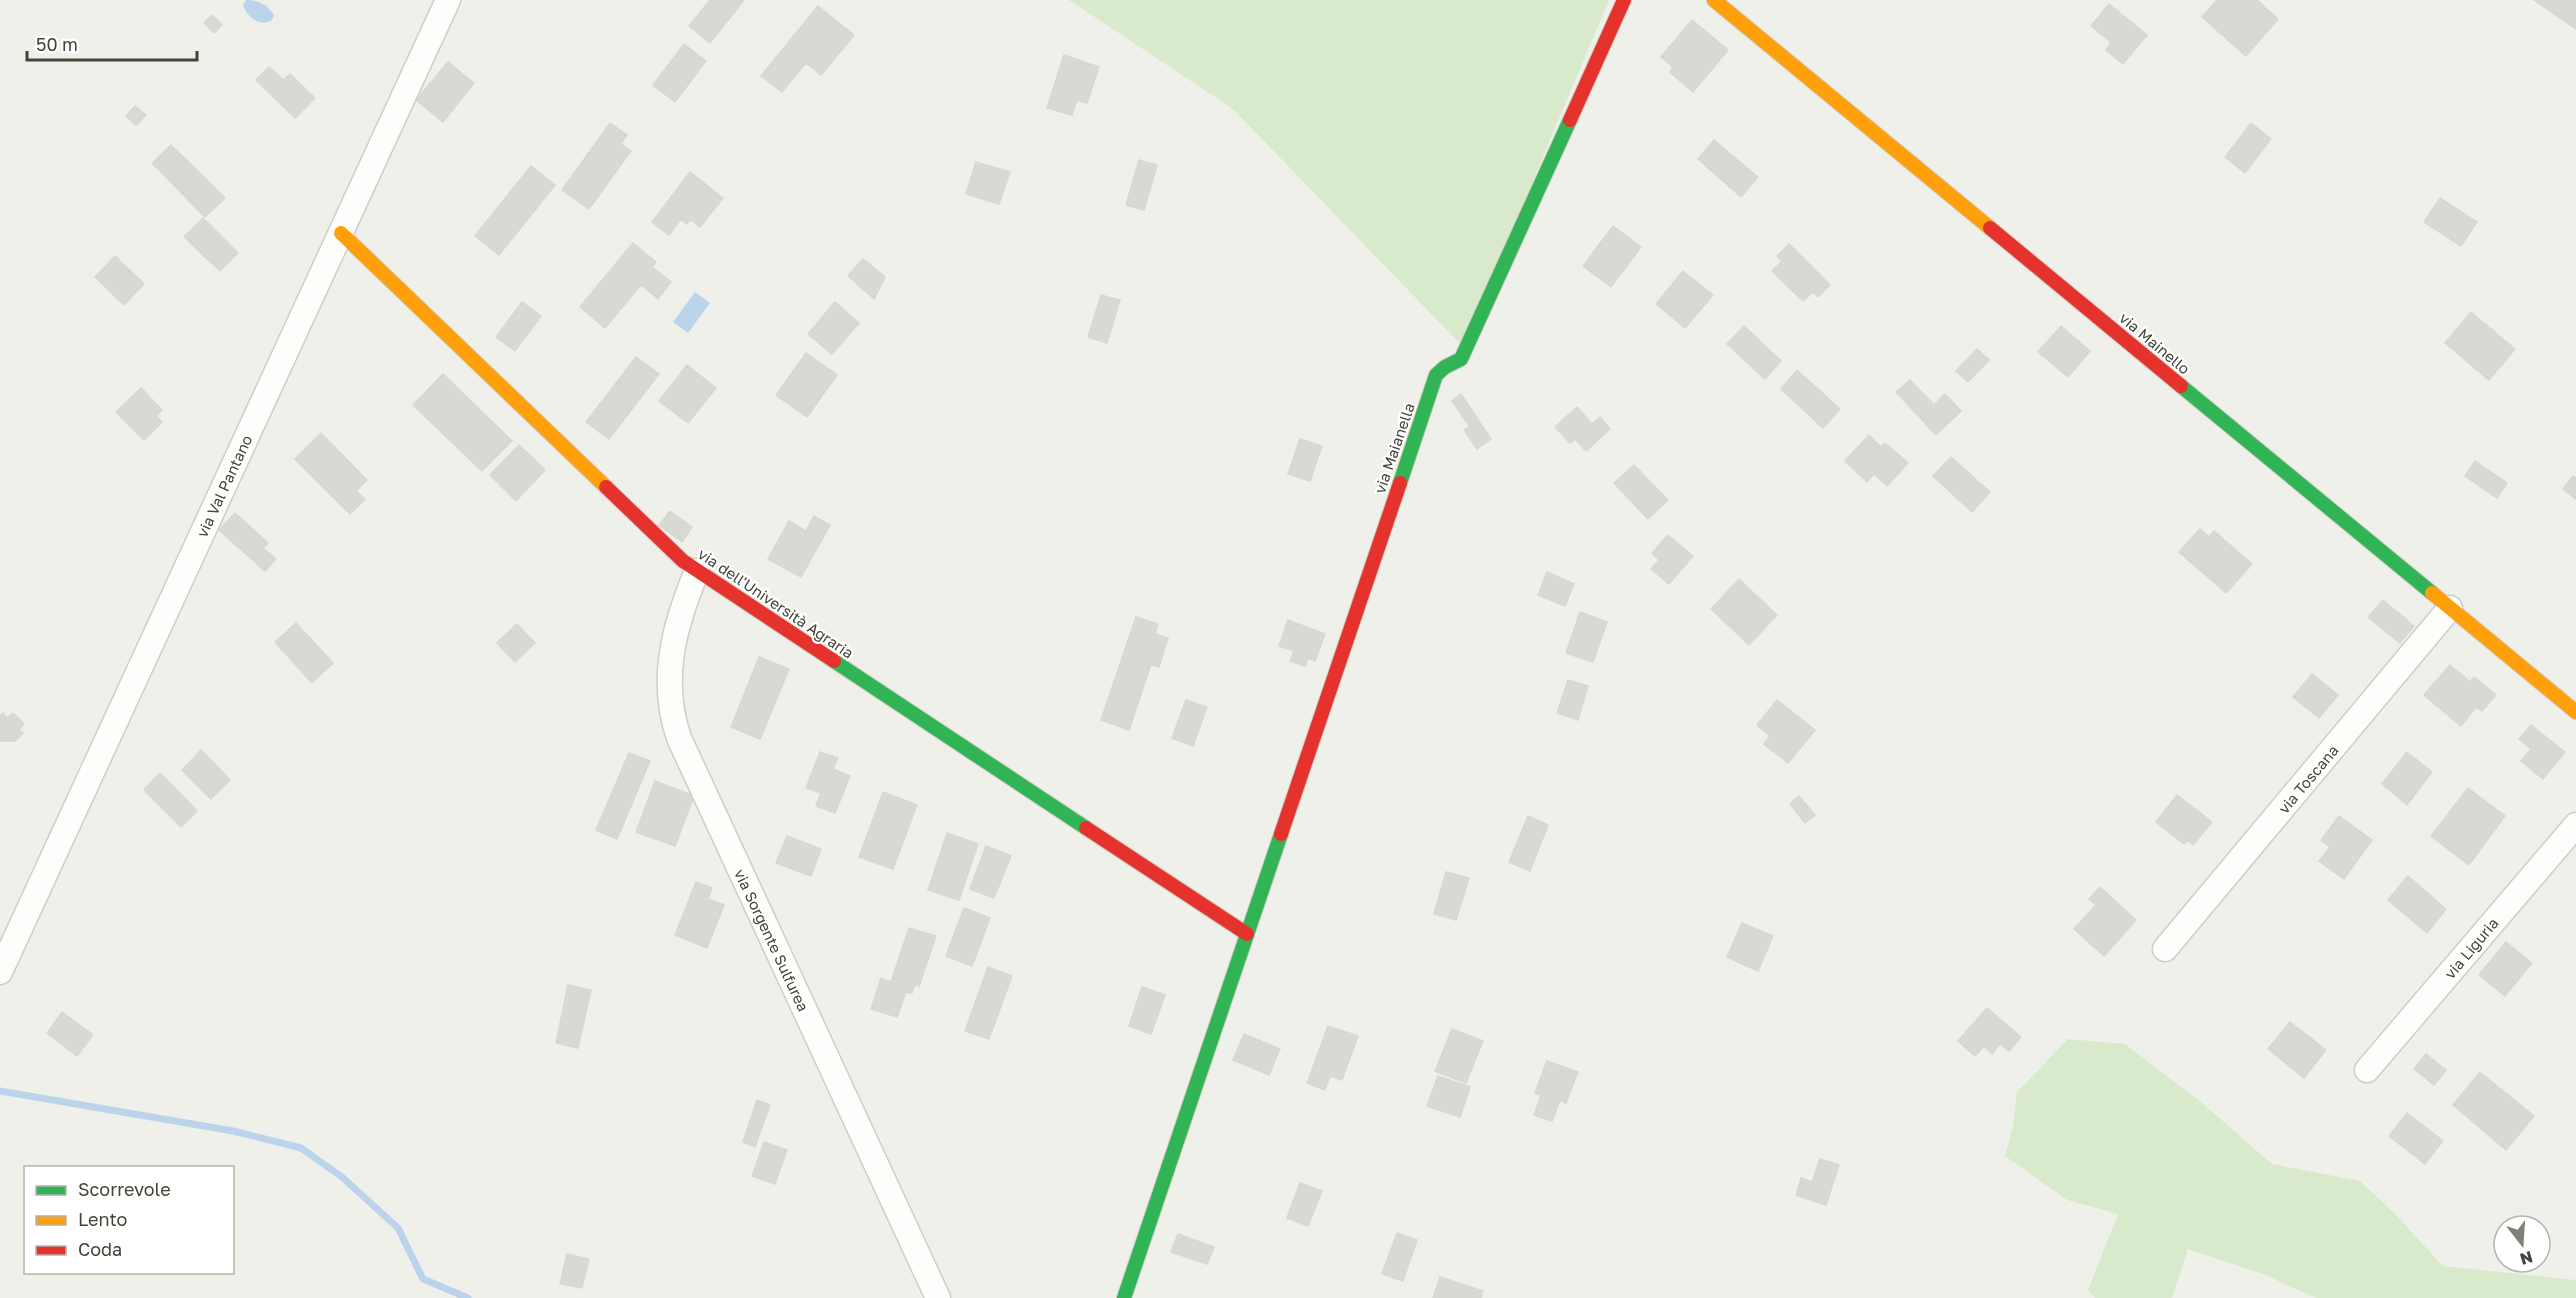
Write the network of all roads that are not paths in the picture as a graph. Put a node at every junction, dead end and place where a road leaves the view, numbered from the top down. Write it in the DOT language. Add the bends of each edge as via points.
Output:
graph roads {
  1 [pos="448,0"];
  2 [pos="1624,0"];
  3 [pos="1714,0"];
  4 [pos="341,233"];
  5 [pos="697,571"];
  6 [pos="2450,608"];
  7 [pos="2576,712"];
  8 [pos="2576,825"];
  9 [pos="1247,934"];
  10 [pos="2165,949"];
  11 [pos="0,972"];
  12 [pos="2367,1070"];
  13 [pos="938,1298"];
  14 [pos="1124,1298"];
  1 -- 4 [label="street, via Val Pantano"];
  2 -- 9 [label="street, via Maianella" via="1461,359 1436,375"];
  3 -- 6 [label="street, via Mainello"];
  4 -- 5 [label="street, via dell'Università Agraria"];
  4 -- 11 [label="street, via Val Pantano"];
  5 -- 9 [label="street, via dell'Università Agraria"];
  5 -- 13 [label="street, via Sorgente Sulfurea" via="682,606 672,647 668,678 672,718"];
  6 -- 7 [label="street, via Mainello"];
  6 -- 10 [label="street, via Toscana"];
  8 -- 12 [label="street, via Liguria"];
  9 -- 14 [label="street, via Maianella"];
}
